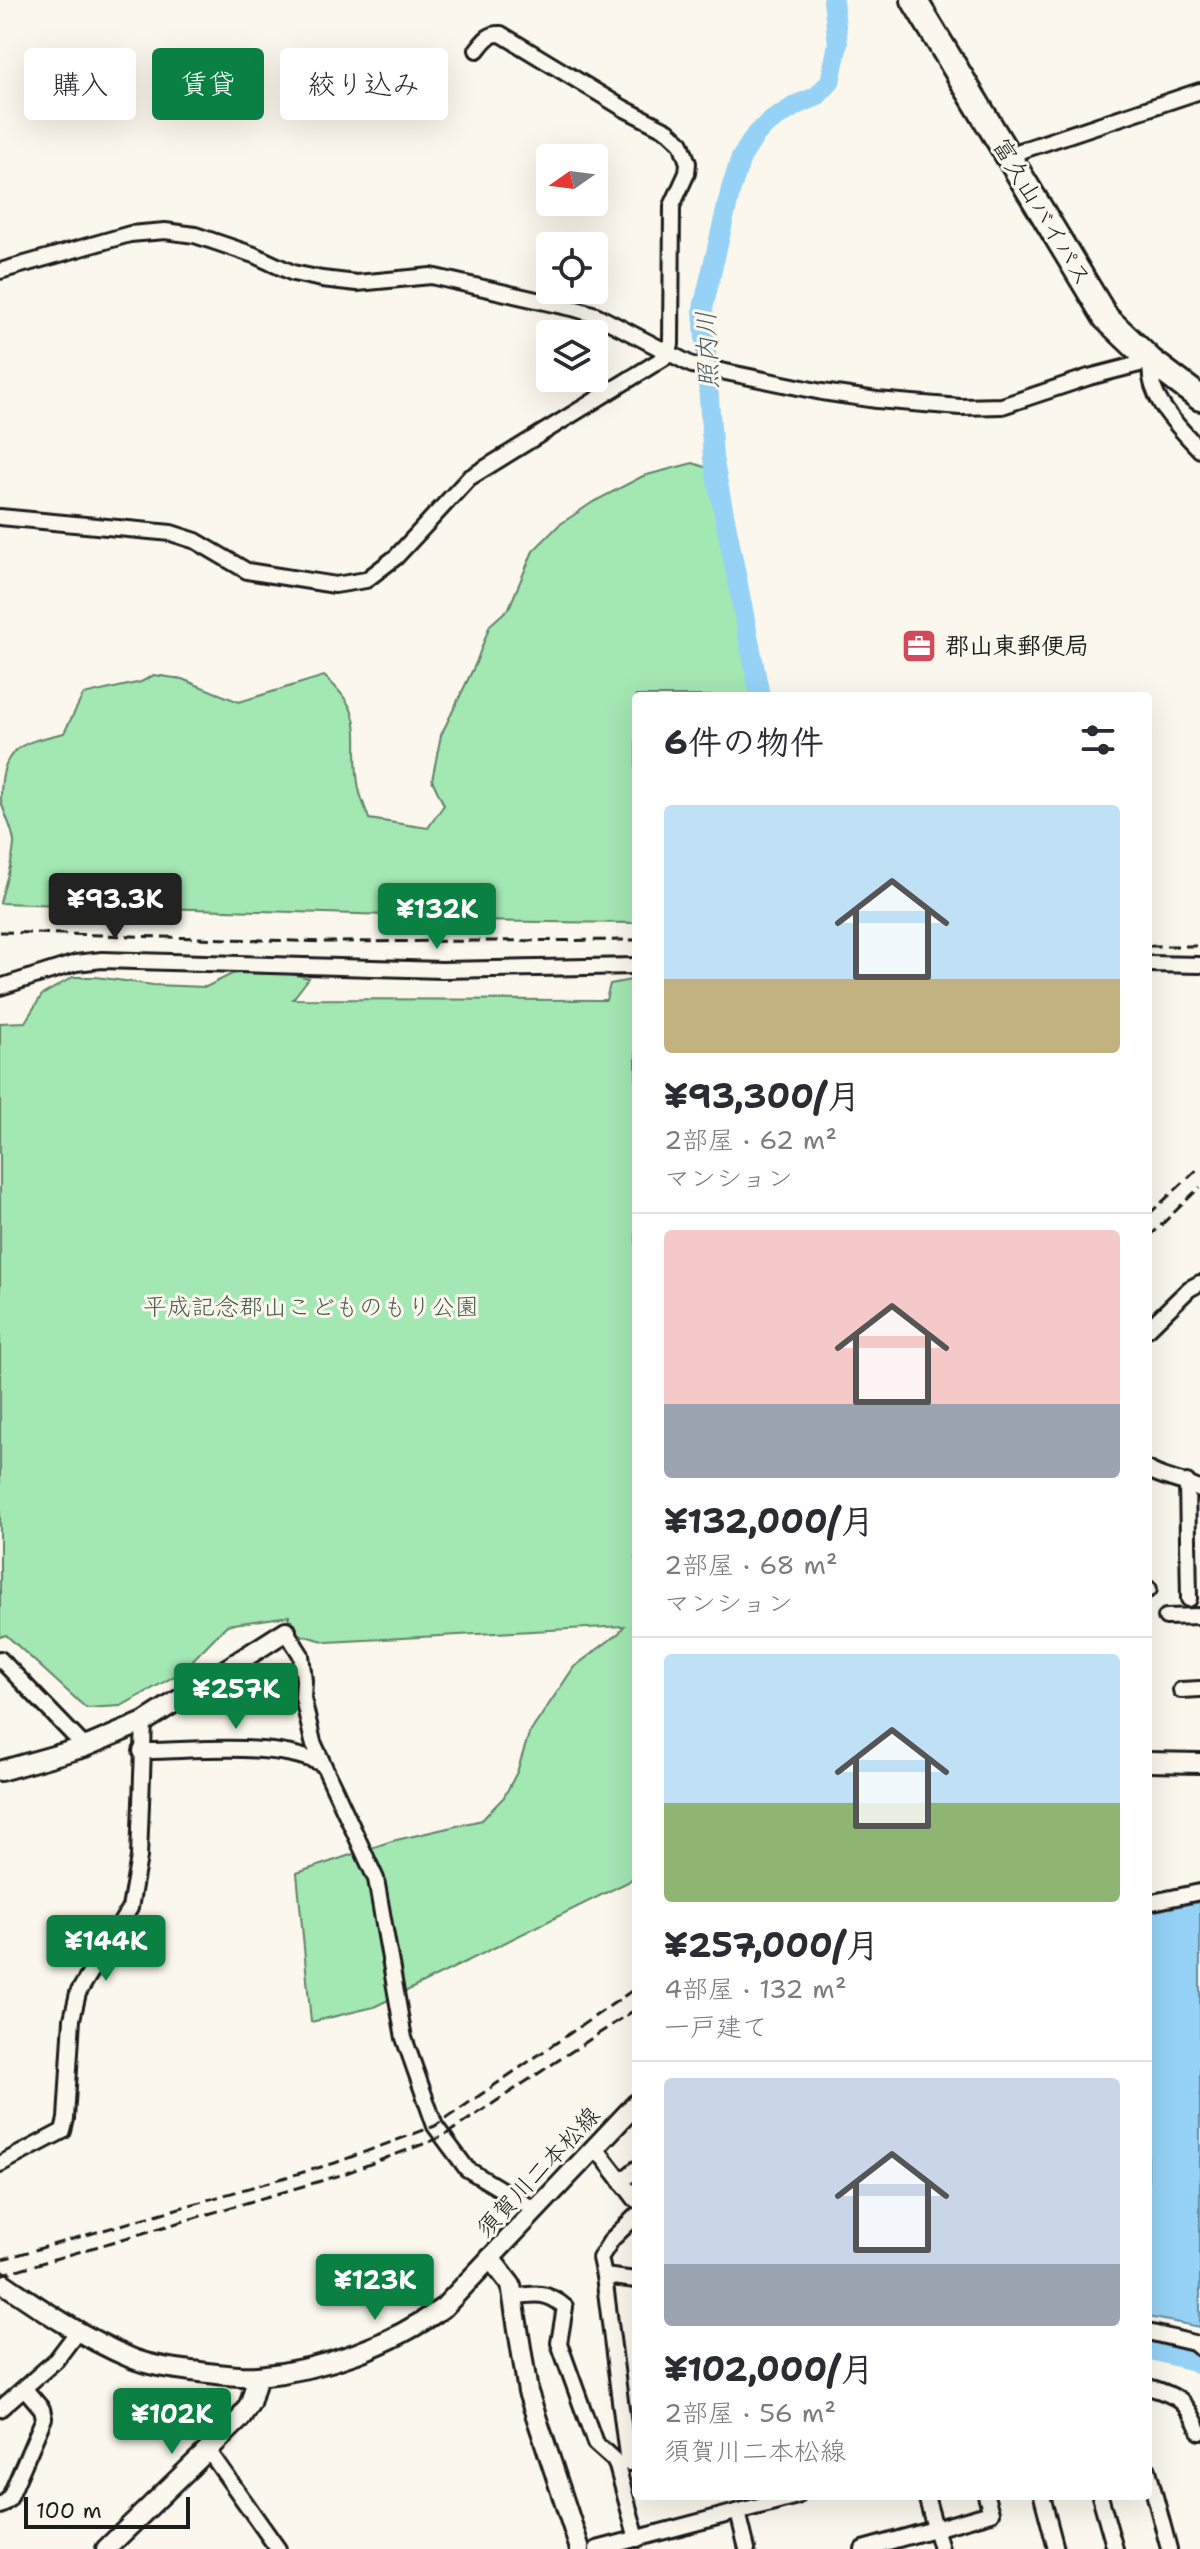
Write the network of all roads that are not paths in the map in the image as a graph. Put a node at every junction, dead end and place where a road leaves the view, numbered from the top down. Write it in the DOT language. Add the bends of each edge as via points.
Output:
graph roads {
  1 [pos="914,0"];
  2 [pos="477,50"];
  3 [pos="1200,91"];
  4 [pos="1008,155"];
  5 [pos="0,271"];
  6 [pos="669,353"];
  7 [pos="1151,361"];
  8 [pos="1200,398"];
  9 [pos="1200,450"];
  10 [pos="0,517"];
  11 [pos="1152,964"];
  12 [pos="1200,965"];
  13 [pos="632,966"];
  14 [pos="0,987"];
  15 [pos="1200,1283"];
  16 [pos="1152,1325"];
  17 [pos="1152,1472"];
  18 [pos="1194,1486"];
  19 [pos="1194,1545"];
  20 [pos="1189,1599"];
  21 [pos="1200,1616"];
  22 [pos="1166,1617"];
  23 [pos="286,1631"];
  24 [pos="0,1659"];
  25 [pos="1200,1689"];
  26 [pos="1181,1690"];
  27 [pos="144,1722"];
  28 [pos="85,1747"];
  29 [pos="141,1751"];
  30 [pos="1152,1762"];
  31 [pos="320,1763"];
  32 [pos="1200,1763"];
  33 [pos="0,1771"];
  34 [pos="1200,1892"];
  35 [pos="1152,1900"];
  36 [pos="632,2108"];
  37 [pos="595,2147"];
  38 [pos="0,2164"];
  39 [pos="632,2172"];
  40 [pos="621,2182"];
  41 [pos="632,2195"];
  42 [pos="537,2211"];
  43 [pos="632,2220"];
  44 [pos="490,2258"];
  45 [pos="604,2276"];
  46 [pos="632,2280"];
  47 [pos="0,2281"];
  48 [pos="514,2297"];
  49 [pos="78,2331"];
  50 [pos="1152,2333"];
  51 [pos="1200,2348"];
  52 [pos="258,2376"];
  53 [pos="25,2389"];
  54 [pos="1152,2390"];
  55 [pos="0,2409"];
  56 [pos="1200,2432"];
  57 [pos="208,2450"];
  58 [pos="626,2463"];
  59 [pos="1152,2485"];
  60 [pos="782,2500"];
  61 [pos="927,2500"];
  62 [pos="987,2500"];
  63 [pos="1043,2500"];
  64 [pos="1101,2500"];
  65 [pos="0,2506"];
  66 [pos="738,2512"];
  67 [pos="935,2528"];
  68 [pos="627,2544"];
  69 [pos="868,2548"];
  70 [pos="106,2549"];
  71 [pos="278,2549"];
  72 [pos="580,2549"];
  73 [pos="597,2549"];
  74 [pos="747,2549"];
  75 [pos="941,2549"];
  76 [pos="1056,2549"];
  77 [pos="1115,2549"];
  78 [pos="1169,2549"];
  1 -- 4 [label="highway, 富久山バイパス"];
  2 -- 6 [label="street" via="486,38 501,34 681,143 688,163 672,206"];
  3 -- 4 [label="street"];
  4 -- 7 [label="highway, 富久山バイパス" via="1106,318"];
  5 -- 6 [label="street" via="112,239 165,231 195,235 322,279 357,283 441,277 576,309"];
  6 -- 7 [label="street" via="706,369 822,392 986,408"];
  6 -- 10 [label="street" via="469,478 396,557 359,583 335,585 247,571 196,541 171,533"];
  7 -- 8 [label="highway, 富久山バイパス"];
  7 -- 9 [label="street" via="1149,382 1159,402"];
  11 -- 12 [label="street"];
  13 -- 14 [label="street" via="442,970 102,960"];
  15 -- 16 [label="street"];
  17 -- 18 [label="street"];
  18 -- 19 [label="street"];
  19 -- 20 [label="street"];
  21 -- 22 [label="street"];
  23 -- 27 [label="street"];
  23 -- 31 [label="street" via="299,1649 303,1698"];
  24 -- 28 [label="street"];
  25 -- 26 [label="street"];
  27 -- 28 [label="street"];
  27 -- 29 [label="street"];
  28 -- 33 [label="street"];
  29 -- 31 [label="street" via="265,1750 304,1755"];
  29 -- 38 [label="street" via="142,1818 130,1908 78,1993 63,2131"];
  30 -- 32 [label="street"];
  31 -- 42 [label="street" via="376,1879 404,2038 435,2126 467,2169"];
  34 -- 35 [label="street"];
  36 -- 37 [label="street, 須賀川二本松線"];
  37 -- 40 [label="street"];
  37 -- 42 [label="street, 須賀川二本松線"];
  39 -- 40 [label="street"];
  40 -- 41 [label="street"];
  42 -- 44 [label="street, 須賀川二本松線"];
  43 -- 45 [label="street" via="600,2258"];
  44 -- 48 [label="street"];
  44 -- 52 [label="street, 須賀川二本松線" via="444,2307 419,2325 365,2349"];
  45 -- 46 [label="street"];
  45 -- 58 [label="street"];
  47 -- 49 [label="street, 須賀川二本松線"];
  48 -- 58 [label="street" via="542,2293 565,2307 559,2343 595,2443"];
  48 -- 72 [label="street" via="528,2392"];
  49 -- 52 [label="street, 須賀川二本松線" via="134,2359 169,2368"];
  49 -- 53 [label="street"];
  50 -- 51 [label="street"];
  52 -- 57 [label="street" via="246,2411"];
  53 -- 55 [label="street"];
  53 -- 65 [label="street" via="44,2418 9,2499"];
  54 -- 56 [label="street" via="1182,2400"];
  57 -- 70 [label="street"];
  57 -- 71 [label="street"];
  58 -- 68 [label="street"];
  59 -- 78 [label="street"];
  60 -- 66 [label="street"];
  61 -- 67 [label="street"];
  62 -- 67 [label="street" via="991,2513"];
  63 -- 76 [label="street"];
  64 -- 77 [label="street"];
  66 -- 68 [label="street"];
  66 -- 74 [label="street"];
  67 -- 69 [label="street"];
  67 -- 75 [label="street"];
  68 -- 73 [label="street"];
}
